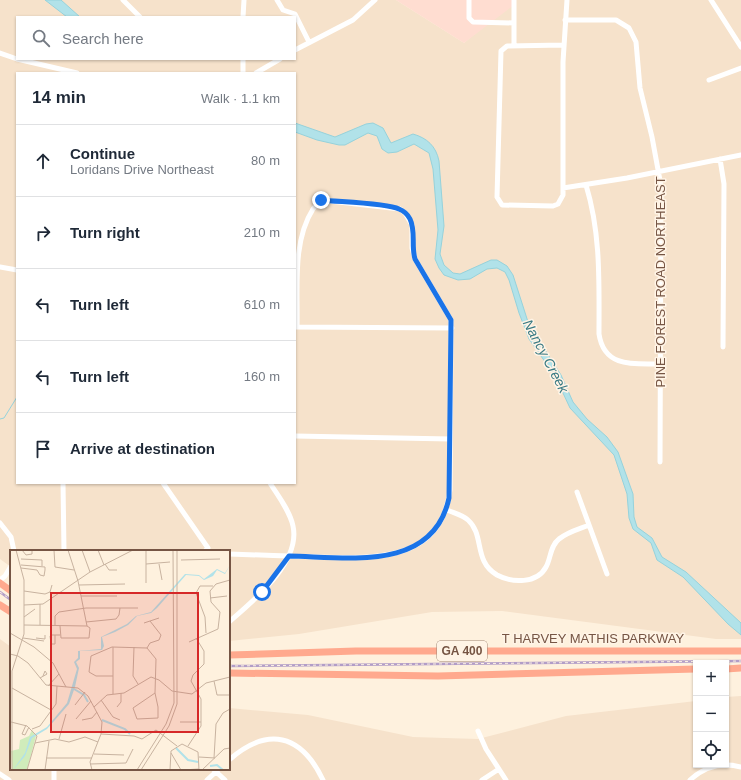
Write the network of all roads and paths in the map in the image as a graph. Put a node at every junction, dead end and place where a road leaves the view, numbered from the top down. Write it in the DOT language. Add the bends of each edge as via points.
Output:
graph roads {
  1 [pos="123,0"];
  2 [pos="244,0"];
  3 [pos="277,0"];
  4 [pos="375,0"];
  5 [pos="469,0"];
  6 [pos="514,0"];
  7 [pos="566,0"];
  8 [pos="710,0"];
  9 [pos="139,16"];
  10 [pos="243,16"];
  11 [pos="296,16"];
  12 [pos="296,16"];
  13 [pos="565,20"];
  14 [pos="514,23"];
  15 [pos="309,42"];
  16 [pos="563,45"];
  17 [pos="514,46"];
  18 [pos="741,47"];
  19 [pos="296,49"];
  20 [pos="0,53"];
  21 [pos="16,59"];
  22 [pos="21,60"];
  23 [pos="243,60"];
  24 [pos="278,60"];
  25 [pos="741,68"];
  26 [pos="73,72"];
  27 [pos="243,72"];
  28 [pos="258,72"];
  29 [pos="709,80"];
  30 [pos="741,155"];
  31 [pos="720,159"];
  32 [pos="659,171"];
  33 [pos="586,185"];
  34 [pos="563,188"];
  35 [pos="0,267"];
  36 [pos="16,270"];
  37 [pos="296,327"];
  38 [pos="452,328"];
  39 [pos="724,347"];
  40 [pos="660,364"];
  41 [pos="296,436"];
  42 [pos="450,439"];
  43 [pos="660,462"];
  44 [pos="63,484"];
  45 [pos="164,484"];
  46 [pos="271,484"];
  47 [pos="577,492"];
  48 [pos="446,510"];
  49 [pos="0,523"];
  50 [pos="589,525"];
  51 [pos="14,550"];
  52 [pos="64,550"];
  53 [pos="208,550"];
  54 [pos="230,554"];
  55 [pos="289,556"];
  56 [pos="10,568"];
  57 [pos="607,574"];
  58 [pos="0,580"];
  59 [pos="0,583"];
  60 [pos="10,590"];
  61 [pos="0,605"];
  62 [pos="10,611"];
  63 [pos="230,621"];
  64 [pos="741,651"];
  65 [pos="230,655"];
  66 [pos="741,668"];
  67 [pos="729,669"];
  68 [pos="693,670"];
  69 [pos="230,673"];
  70 [pos="478,731"];
  71 [pos="230,759"];
  72 [pos="741,767"];
  73 [pos="216,770"];
  74 [pos="499,770"];
  75 [pos="0,774"];
  76 [pos="9,780"];
  77 [pos="207,780"];
  78 [pos="225,780"];
  79 [pos="323,780"];
  80 [pos="482,780"];
  81 [pos="506,780"];
  82 [pos="690,780"];
  1 -- 9 [label="street"];
  2 -- 10 [label="street"];
  3 -- 11 [label="street" via="282,10"];
  4 -- 15 [label="street" via="355,18"];
  5 -- 14 [label="street" via="469,18 473,22"];
  6 -- 14 [label="street"];
  7 -- 13 [label="street"];
  8 -- 18 [label="street"];
  12 -- 15 [label="street"];
  13 -- 16 [label="street"];
  13 -- 32 [label="street, PINE FOREST ROAD NORTHEAST" via="616,20 625,24 632,32 636,42 640,88"];
  14 -- 17 [label="street"];
  15 -- 19 [label="street"];
  16 -- 17 [label="street"];
  16 -- 34 [label="street"];
  17 -- 34 [label="street" via="503,48 500,54 498,200 505,206 553,206 561,200"];
  20 -- 21 [label="street"];
  22 -- 26 [label="street"];
  23 -- 27 [label="street"];
  24 -- 28 [label="street"];
  25 -- 29 [label="street"];
  30 -- 31 [label="street"];
  31 -- 32 [label="street"];
  31 -- 39 [label="street" via="724,184"];
  32 -- 33 [label="street"];
  32 -- 40 [label="street, PINE FOREST ROAD NORTHEAST" via="662,215"];
  33 -- 34 [label="street"];
  33 -- 40 [label="street" via="594,214 598,244 601,344 610,355 621,362"];
  35 -- 36 [label="street"];
  37 -- 38 [label="street"];
  37 -- 38 [label="street" via="300,238 308,218 321,200 393,207 406,213 412,225 412,248 415,259 448,312"];
  38 -- 42 [label="street"];
  40 -- 43 [label="street, PINE FOREST ROAD NORTHEAST"];
  41 -- 42 [label="street"];
  42 -- 48 [label="street" via="450,490"];
  44 -- 52 [label="street"];
  45 -- 53 [label="street"];
  46 -- 55 [label="street" via="292,524 294,536"];
  47 -- 50 [label="street"];
  48 -- 50 [label="street" via="462,516 472,524 480,554 487,566 497,575 517,580 539,575 546,567 551,551 559,539"];
  48 -- 55 [label="street" via="429,536 404,552 375,557"];
  49 -- 51 [label="street" via="11,537"];
  50 -- 57 [label="street"];
  54 -- 55 [label="street"];
  55 -- 63 [label="street" via="269,584"];
  56 -- 58 [label="street"];
  59 -- 60 [label="highway"];
  61 -- 62 [label="highway"];
  64 -- 65 [label="highway, T HARVEY MATHIS PARKWAY / GA 400" via="356,651"];
  66 -- 67 [label="highway"];
  68 -- 69 [label="highway, GA 400" via="438,676"];
  70 -- 74 [label="street"];
  71 -- 79 [label="street" via="250,744 266,739 282,740 297,745 308,754"];
  72 -- 82 [label="street" via="728,765 710,768"];
  73 -- 77 [label="street"];
  73 -- 78 [label="street"];
  74 -- 80 [label="street"];
  74 -- 81 [label="street"];
  75 -- 76 [label="street"];
}
